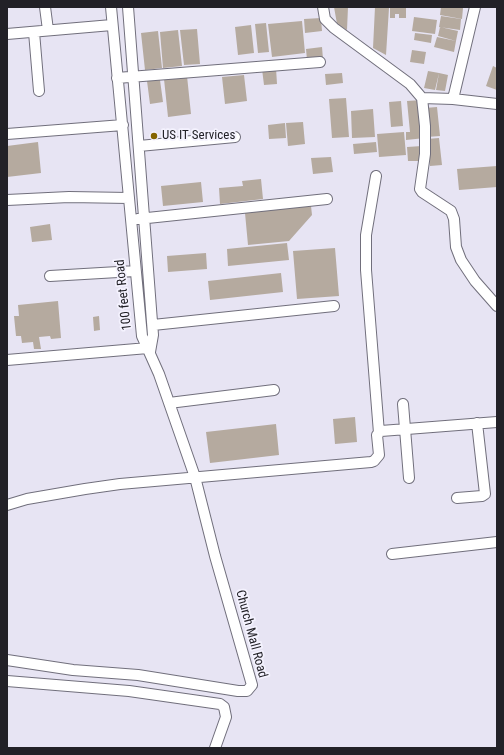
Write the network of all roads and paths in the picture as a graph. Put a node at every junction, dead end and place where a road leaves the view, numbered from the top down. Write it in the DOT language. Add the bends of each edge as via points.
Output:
graph roads {
  1 [pos="45,7"];
  2 [pos="111,7"];
  3 [pos="128,7"];
  4 [pos="323,7"];
  5 [pos="475,7"];
  6 [pos="112,25"];
  7 [pos="48,30"];
  8 [pos="34,32"];
  9 [pos="7,34"];
  10 [pos="320,62"];
  11 [pos="134,77"];
  12 [pos="117,78"];
  13 [pos="39,91"];
  14 [pos="422,98"];
  15 [pos="453,99"];
  16 [pos="497,104"];
  17 [pos="123,125"];
  18 [pos="7,134"];
  19 [pos="234,137"];
  20 [pos="139,146"];
  21 [pos="376,176"];
  22 [pos="129,198"];
  23 [pos="327,198"];
  24 [pos="7,200"];
  25 [pos="144,219"];
  26 [pos="130,220"];
  27 [pos="147,260"];
  28 [pos="134,266"];
  29 [pos="50,276"];
  30 [pos="334,306"];
  31 [pos="497,306"];
  32 [pos="153,325"];
  33 [pos="149,350"];
  34 [pos="7,360"];
  35 [pos="274,390"];
  36 [pos="170,403"];
  37 [pos="403,404"];
  38 [pos="497,422"];
  39 [pos="477,424"];
  40 [pos="405,429"];
  41 [pos="378,432"];
  42 [pos="195,477"];
  43 [pos="409,478"];
  44 [pos="457,498"];
  45 [pos="7,505"];
  46 [pos="497,542"];
  47 [pos="392,554"];
  48 [pos="7,660"];
  49 [pos="7,681"];
  50 [pos="215,748"];
  1 -- 7 [label="street"];
  2 -- 6 [label="street, 100 feet Road"];
  3 -- 11 [label="street, 100 feet Road"];
  4 -- 14 [label="street" via="327,21 340,33 416,90"];
  5 -- 15 [label="street"];
  6 -- 7 [label="street"];
  6 -- 12 [label="street, 100 feet Road"];
  7 -- 8 [label="street"];
  8 -- 9 [label="street"];
  8 -- 13 [label="street"];
  10 -- 11 [label="street"];
  11 -- 12 [label="street"];
  11 -- 20 [label="street, 100 feet Road"];
  12 -- 17 [label="street, 100 feet Road"];
  14 -- 15 [label="street"];
  14 -- 31 [label="street" via="425,154 420,189 451,211 456,247 461,260 474,280"];
  15 -- 16 [label="street"];
  17 -- 18 [label="street"];
  17 -- 22 [label="street, 100 feet Road"];
  19 -- 20 [label="street"];
  20 -- 25 [label="street, 100 feet Road"];
  21 -- 41 [label="street" via="366,235 366,262"];
  22 -- 24 [label="street"];
  22 -- 26 [label="street, 100 feet Road"];
  23 -- 25 [label="street"];
  25 -- 26 [label="street"];
  25 -- 27 [label="street, 100 feet Road"];
  26 -- 28 [label="street, 100 feet Road"];
  27 -- 28 [label="street"];
  27 -- 32 [label="street, 100 feet Road"];
  28 -- 29 [label="street"];
  28 -- 33 [label="street, 100 feet Road" via="142,336"];
  30 -- 32 [label="street"];
  32 -- 33 [label="street, 100 feet Road"];
  33 -- 34 [label="street"];
  33 -- 36 [label="street, Church Mall Road"];
  35 -- 36 [label="street"];
  36 -- 42 [label="street, Church Mall Road"];
  37 -- 40 [label="street"];
  38 -- 39 [label="street"];
  39 -- 40 [label="street"];
  39 -- 44 [label="street" via="485,494"];
  40 -- 41 [label="street"];
  40 -- 43 [label="street"];
  41 -- 42 [label="street" via="379,455 370,462"];
  42 -- 45 [label="street" via="85,489"];
  42 -- 48 [label="street, Church Mall Road" via="252,682 249,690 238,691 138,675 73,670"];
  46 -- 47 [label="street"];
  49 -- 50 [label="street" via="129,691 220,704 224,707 226,717"];
}
